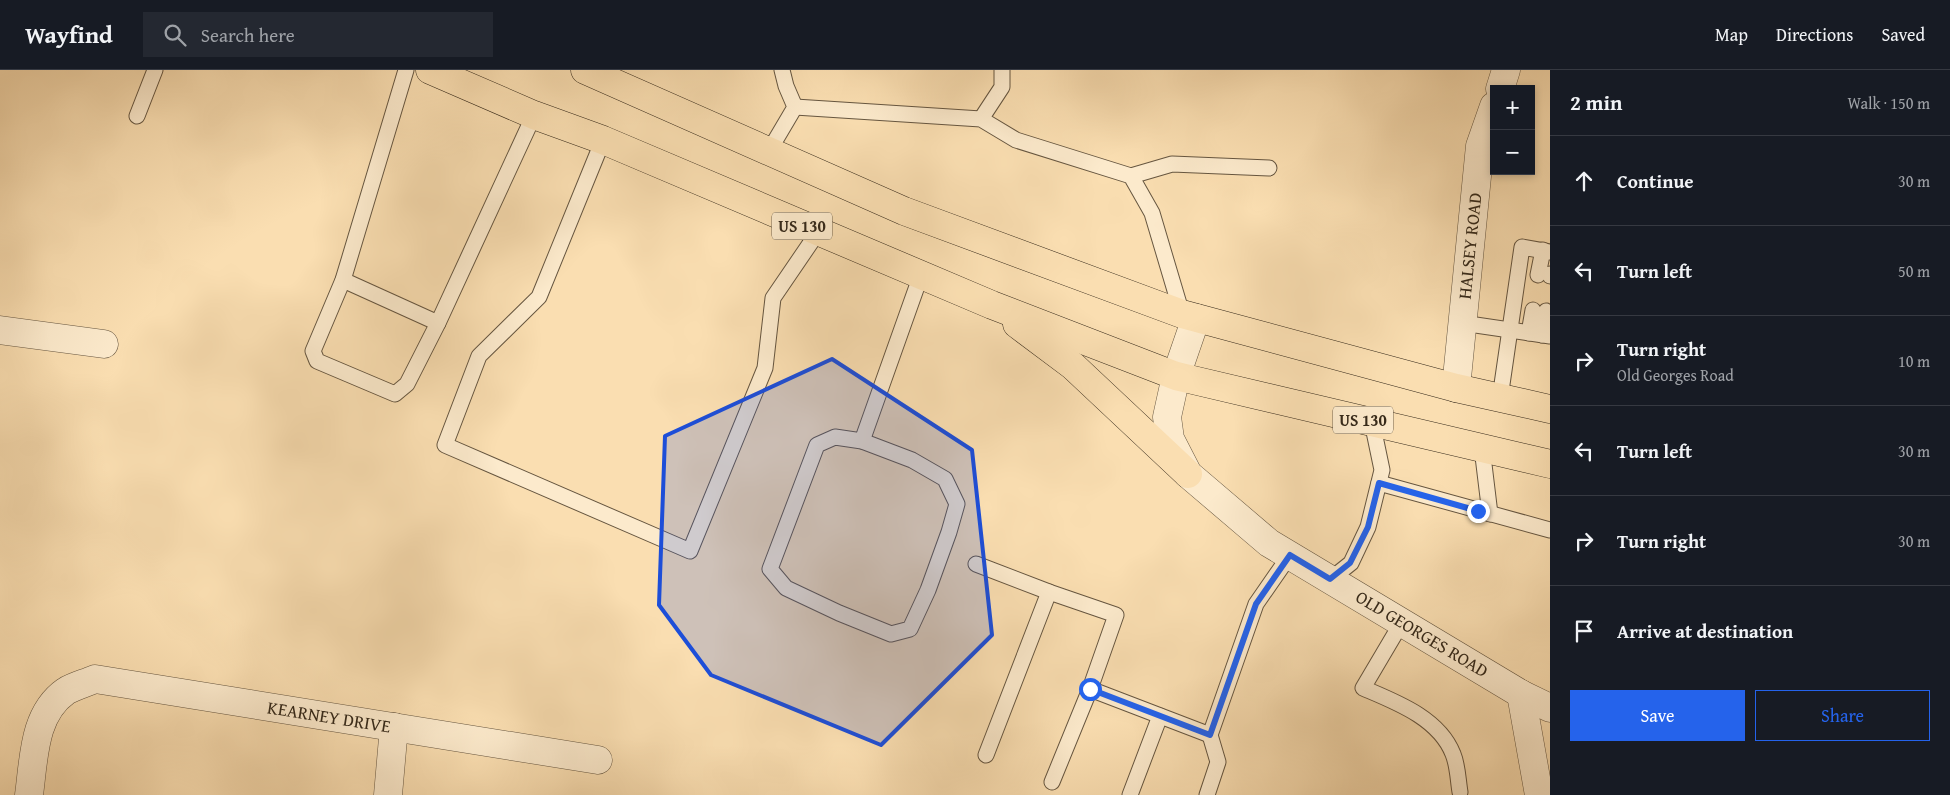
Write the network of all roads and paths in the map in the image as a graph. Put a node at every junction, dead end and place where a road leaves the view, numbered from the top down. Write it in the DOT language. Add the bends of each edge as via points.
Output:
graph roads {
  1 [pos="155,70"];
  2 [pos="406,70"];
  3 [pos="430,70"];
  4 [pos="586,70"];
  5 [pos="782,70"];
  6 [pos="1002,70"];
  7 [pos="1506,70"];
  8 [pos="1501,85"];
  9 [pos="795,107"];
  10 [pos="534,115"];
  11 [pos="137,116"];
  12 [pos="1490,117"];
  13 [pos="982,119"];
  14 [pos="603,140"];
  15 [pos="769,151"];
  16 [pos="1269,168"];
  17 [pos="1131,176"];
  18 [pos="818,232"];
  19 [pos="1546,251"];
  20 [pos="1546,275"];
  21 [pos="921,276"];
  22 [pos="343,280"];
  23 [pos="992,305"];
  24 [pos="1539,311"];
  25 [pos="1189,316"];
  26 [pos="438,323"];
  27 [pos="1462,323"];
  28 [pos="0,330"];
  29 [pos="1510,331"];
  30 [pos="1540,335"];
  31 [pos="104,344"];
  32 [pos="1176,376"];
  33 [pos="1456,388"];
  34 [pos="1500,398"];
  35 [pos="1550,409"];
  36 [pos="1372,422"];
  37 [pos="862,441"];
  38 [pos="1482,448"];
  39 [pos="1550,464"];
  40 [pos="1188,474"];
  41 [pos="1379,483"];
  42 [pos="1490,514"];
  43 [pos="1550,530"];
  44 [pos="1290,555"];
  45 [pos="976,564"];
  46 [pos="1330,579"];
  47 [pos="1049,592"];
  48 [pos="1402,622"];
  49 [pos="1090,689"];
  50 [pos="1521,694"];
  51 [pos="1550,708"];
  52 [pos="1160,716"];
  53 [pos="394,727"];
  54 [pos="1210,735"];
  55 [pos="986,755"];
  56 [pos="598,760"];
  57 [pos="1052,782"];
  58 [pos="1460,792"];
  59 [pos="29,795"];
  60 [pos="388,795"];
  61 [pos="1130,795"];
  62 [pos="1207,795"];
  63 [pos="1539,795"];
  1 -- 11 [label="lane"];
  2 -- 22 [label="lane"];
  3 -- 10 [label="highway, US 130"];
  4 -- 15 [label="highway"];
  5 -- 9 [label="lane"];
  6 -- 13 [label="lane" via="1002,86"];
  7 -- 8 [label="street"];
  9 -- 13 [label="lane"];
  9 -- 15 [label="lane"];
  10 -- 14 [label="highway, US 130"];
  10 -- 26 [label="lane"];
  12 -- 27 [label="street, HALSEY ROAD" via="1480,146"];
  13 -- 17 [label="lane" via="1016,140"];
  14 -- 18 [label="highway, US 130"];
  14 -- 18 [label="lane" via="540,297 479,356 445,445 690,551 765,368 772,298"];
  15 -- 25 [label="highway" via="904,211"];
  16 -- 17 [label="lane" via="1172,164"];
  17 -- 25 [label="lane" via="1152,213"];
  18 -- 21 [label="highway, US 130"];
  19 -- 20 [label="lane"];
  19 -- 29 [label="lane" via="1522,247"];
  21 -- 23 [label="highway, US 130"];
  21 -- 37 [label="lane"];
  22 -- 26 [label="lane"];
  22 -- 26 [label="lane" via="313,351 317,361 395,394 407,384"];
  23 -- 32 [label="highway, US 130"];
  23 -- 40 [label="highway" via="1073,366"];
  24 -- 30 [label="lane"];
  25 -- 32 [label="street, OLD GEORGES ROAD"];
  25 -- 33 [label="highway"];
  27 -- 29 [label="lane"];
  27 -- 33 [label="street, HALSEY ROAD"];
  28 -- 31 [label="street"];
  29 -- 30 [label="lane"];
  29 -- 34 [label="lane"];
  32 -- 36 [label="highway, US 130"];
  32 -- 40 [label="street, OLD GEORGES ROAD" via="1167,417 1168,428 1170,439"];
  33 -- 34 [label="highway"];
  34 -- 35 [label="highway"];
  36 -- 38 [label="highway, US 130"];
  36 -- 41 [label="lane" via="1382,470"];
  37 -- 37 [label="lane" via="835,437 817,445 770,569 786,588 891,634 910,629 934,573 957,504 945,479 912,460"];
  38 -- 39 [label="highway, US 130"];
  38 -- 42 [label="lane"];
  40 -- 44 [label="street, OLD GEORGES ROAD" via="1269,543"];
  41 -- 42 [label="lane"];
  41 -- 46 [label="lane" via="1368,527 1350,563"];
  42 -- 43 [label="lane"];
  44 -- 46 [label="street, OLD GEORGES ROAD"];
  44 -- 54 [label="lane" via="1256,604"];
  45 -- 47 [label="lane"];
  46 -- 48 [label="street, OLD GEORGES ROAD"];
  47 -- 49 [label="lane" via="1116,615"];
  47 -- 55 [label="lane"];
  48 -- 50 [label="street, OLD GEORGES ROAD"];
  48 -- 58 [label="lane" via="1363,688 1408,708 1442,735 1454,755"];
  49 -- 52 [label="lane"];
  49 -- 57 [label="lane"];
  50 -- 51 [label="street, OLD GEORGES ROAD"];
  50 -- 63 [label="street"];
  52 -- 54 [label="lane"];
  52 -- 61 [label="lane"];
  53 -- 56 [label="street, KEARNEY DRIVE"];
  53 -- 59 [label="street, KEARNEY DRIVE" via="95,679 66,690 49,707 38,731"];
  53 -- 60 [label="street"];
  54 -- 62 [label="lane" via="1218,762"];
}
